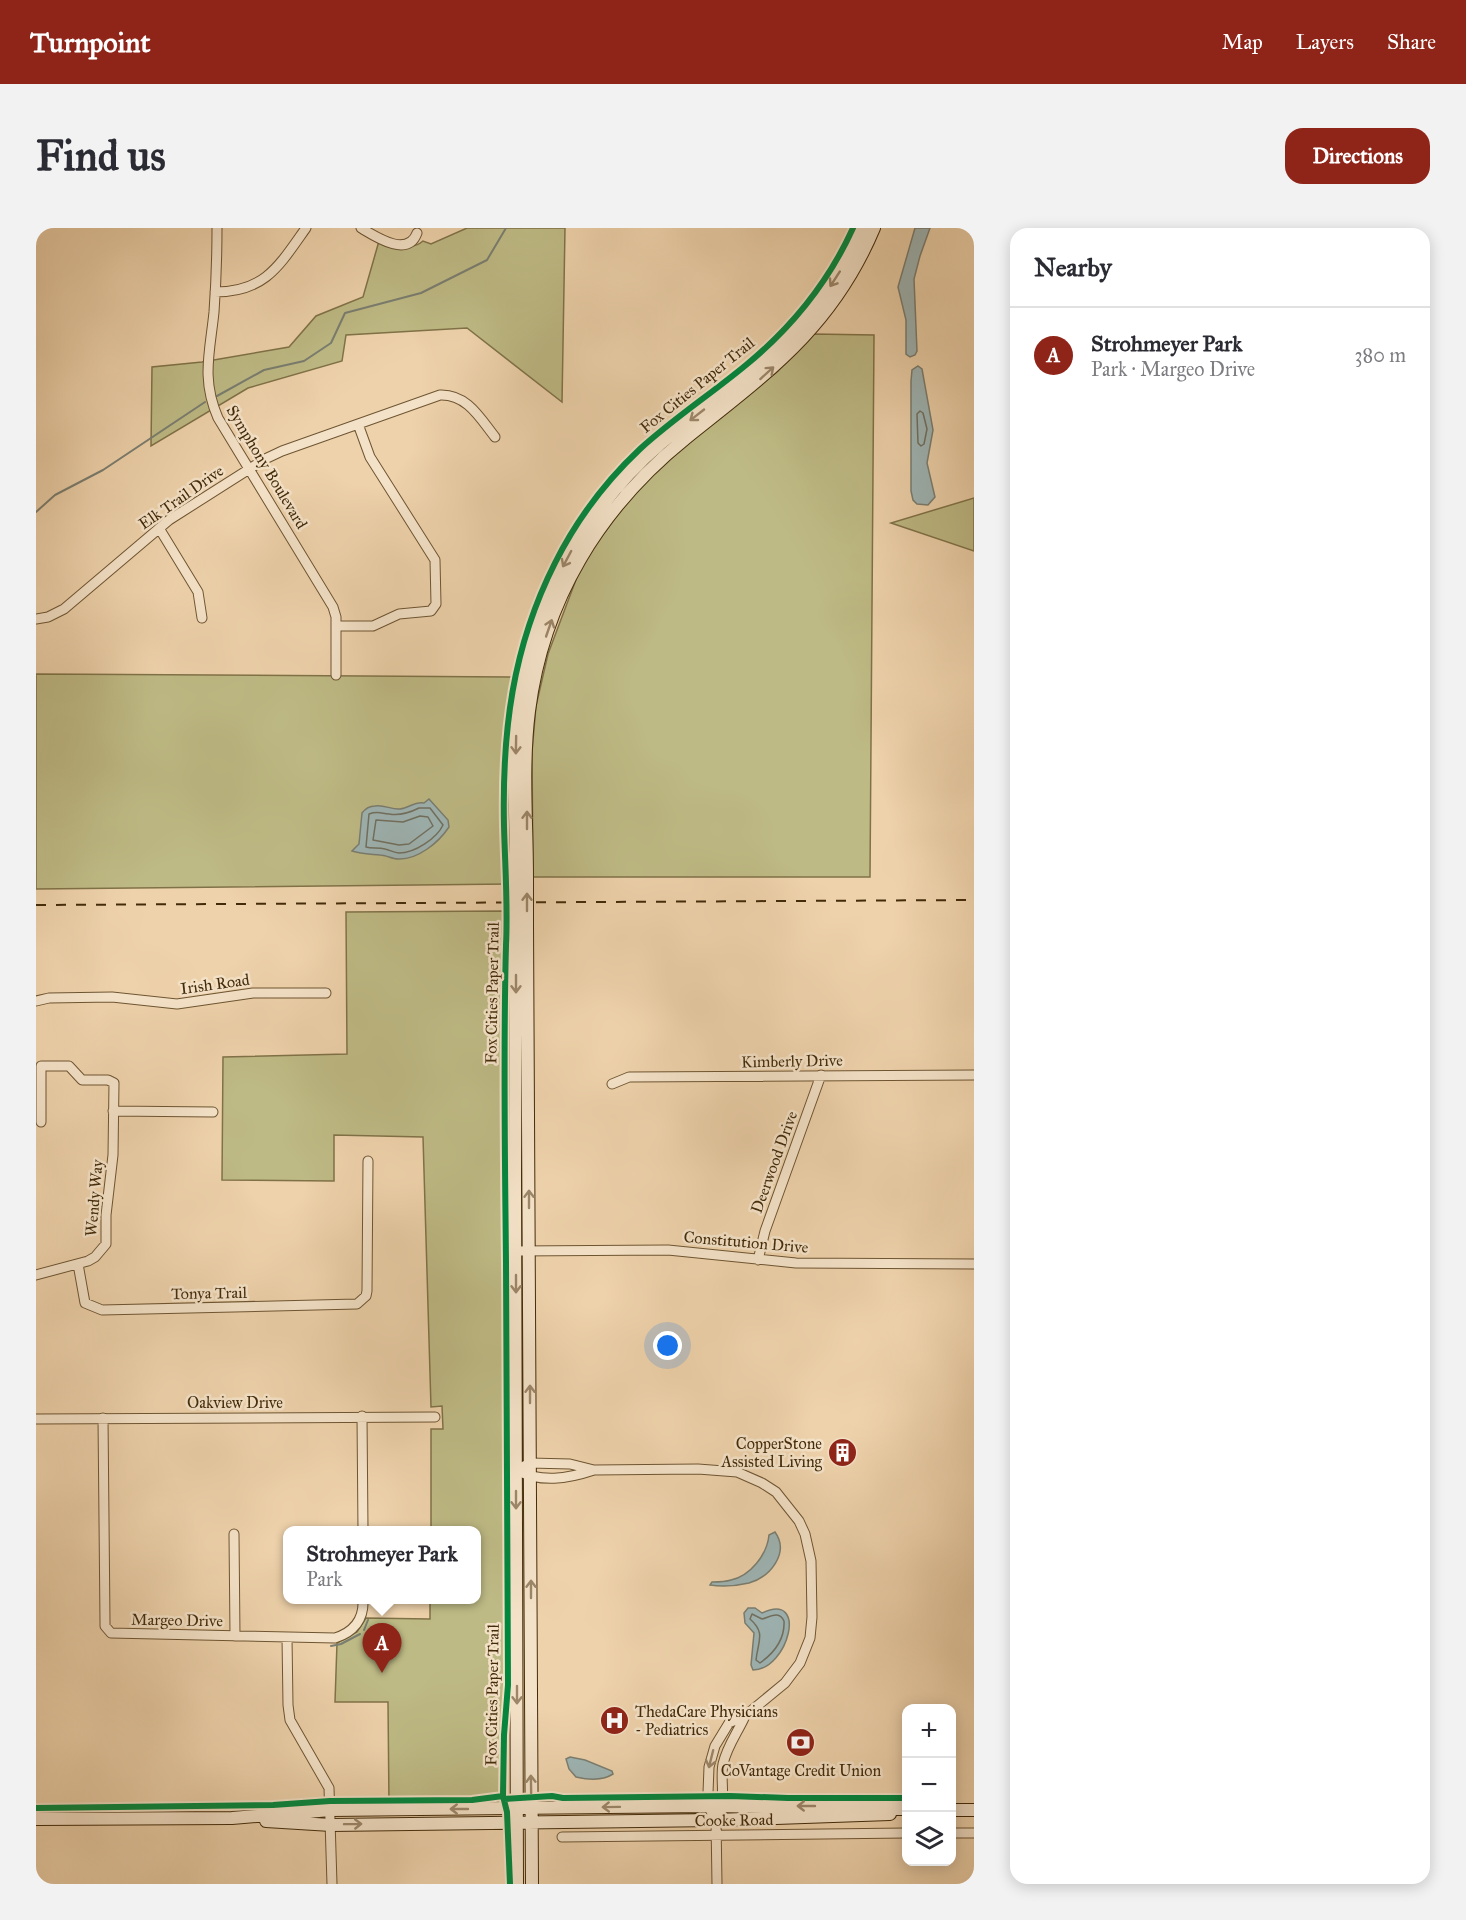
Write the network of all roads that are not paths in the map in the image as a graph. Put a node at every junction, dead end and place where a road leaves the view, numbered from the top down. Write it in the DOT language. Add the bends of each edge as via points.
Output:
graph roads {
  1 [pos="217,228"];
  2 [pos="306,228"];
  3 [pos="361,228"];
  4 [pos="863,228"];
  5 [pos="874,228"];
  6 [pos="417,233"];
  7 [pos="215,292"];
  8 [pos="358,424"];
  9 [pos="495,437"];
  10 [pos="249,469"];
  11 [pos="159,528"];
  12 [pos="202,618"];
  13 [pos="36,619"];
  14 [pos="336,626"];
  15 [pos="336,675"];
  16 [pos="522,879"];
  17 [pos="522,925"];
  18 [pos="326,993"];
  19 [pos="36,1001"];
  20 [pos="821,1075"];
  21 [pos="974,1075"];
  22 [pos="612,1084"];
  23 [pos="113,1111"];
  24 [pos="213,1112"];
  25 [pos="40,1122"];
  26 [pos="368,1161"];
  27 [pos="516,1251"];
  28 [pos="530,1251"];
  29 [pos="758,1260"];
  30 [pos="78,1264"];
  31 [pos="974,1264"];
  32 [pos="36,1275"];
  33 [pos="362,1416"];
  34 [pos="435,1417"];
  35 [pos="103,1418"];
  36 [pos="36,1419"];
  37 [pos="530,1463"];
  38 [pos="516,1470"];
  39 [pos="594,1470"];
  40 [pos="530,1478"];
  41 [pos="363,1526"];
  42 [pos="234,1534"];
  43 [pos="363,1604"];
  44 [pos="235,1636"];
  45 [pos="287,1638"];
  46 [pos="745,1716"];
  47 [pos="708,1806"];
  48 [pos="722,1806"];
  49 [pos="532,1808"];
  50 [pos="517,1809"];
  51 [pos="331,1810"];
  52 [pos="956,1810"];
  53 [pos="974,1810"];
  54 [pos="902,1811"];
  55 [pos="902,1811"];
  56 [pos="232,1818"];
  57 [pos="36,1819"];
  58 [pos="716,1820"];
  59 [pos="517,1822"];
  60 [pos="532,1822"];
  61 [pos="331,1824"];
  62 [pos="902,1833"];
  63 [pos="956,1833"];
  64 [pos="974,1833"];
  65 [pos="716,1835"];
  66 [pos="562,1837"];
  67 [pos="332,1884"];
  68 [pos="517,1884"];
  69 [pos="532,1884"];
  70 [pos="717,1884"];
  1 -- 7 [label="street, Symphony Boulevard"];
  2 -- 7 [label="street" via="261,282 242,291"];
  3 -- 6 [label="street" via="398,245 410,243"];
  4 -- 16 [label="main road, one-way" via="828,290 789,338 640,464 601,507 568,556 533,639 522,688 516,735"];
  16 -- 5 [label="main road, one-way" via="532,689 555,609 570,577 595,533 645,474 801,341 838,296"];
  7 -- 10 [label="street, Symphony Boulevard" via="207,361 209,391 218,418"];
  8 -- 9 [label="street, Elk Trail Drive" via="446,395 470,406"];
  8 -- 10 [label="street, Elk Trail Drive" via="274,455"];
  8 -- 14 [label="street" via="370,457 435,560 437,600 427,612 399,614 378,625"];
  10 -- 11 [label="street, Elk Trail Drive"];
  10 -- 14 [label="street, Symphony Boulevard" via="331,602"];
  11 -- 12 [label="street" via="198,592"];
  11 -- 13 [label="street, Elk Trail Drive" via="64,609"];
  14 -- 15 [label="street, Symphony Boulevard"];
  16 -- 17 [label="main road, bridge"];
  17 -- 27 [label="main road, one-way"];
  28 -- 17 [label="main road, one-way"];
  18 -- 19 [label="street, Irish Road" via="253,993 183,1004 112,997"];
  20 -- 21 [label="street, Kimberly Drive"];
  20 -- 22 [label="street, Kimberly Drive" via="629,1077"];
  20 -- 29 [label="street, Deerwood Drive"];
  23 -- 24 [label="street"];
  23 -- 25 [label="street, Wendy Way" via="112,1081 82,1080 69,1066 40,1066"];
  23 -- 30 [label="street, Wendy Way" via="106,1244 95,1257"];
  26 -- 30 [label="street, Tonya Trail" via="367,1291 363,1300 352,1305 102,1310 85,1303"];
  27 -- 28 [label="street, Constitution Drive"];
  27 -- 38 [label="main road, one-way"];
  28 -- 29 [label="street, Constitution Drive" via="668,1250"];
  37 -- 28 [label="main road, one-way"];
  29 -- 31 [label="street, Constitution Drive"];
  30 -- 32 [label="street, Wendy Way"];
  33 -- 34 [label="street, Oakview Drive"];
  33 -- 35 [label="street, Oakview Drive"];
  33 -- 41 [label="street"];
  35 -- 36 [label="street, Oakview Drive"];
  35 -- 44 [label="street, Margeo Drive" via="105,1626 116,1634"];
  37 -- 38 [label="street"];
  37 -- 39 [label="street" via="570,1464"];
  37 -- 40 [label="main road"];
  38 -- 40 [label="street"];
  38 -- 50 [label="main road, one-way"];
  39 -- 40 [label="street" via="571,1478"];
  39 -- 46 [label="street" via="736,1472 776,1492 799,1521 811,1561 810,1638 793,1674"];
  49 -- 40 [label="main road, one-way"];
  42 -- 44 [label="street"];
  43 -- 45 [label="street, Margeo Drive" via="359,1620 342,1636"];
  44 -- 45 [label="street, Margeo Drive"];
  45 -- 51 [label="street" via="288,1713 327,1782"];
  46 -- 47 [label="street, one-way" via="729,1723 715,1746 709,1767"];
  46 -- 48 [label="street" via="726,1752"];
  47 -- 48 [label="main road"];
  47 -- 49 [label="main road, one-way"];
  47 -- 58 [label="street"];
  54 -- 48 [label="main road, one-way"];
  48 -- 58 [label="street"];
  49 -- 50 [label="main road"];
  49 -- 60 [label="main road"];
  50 -- 51 [label="main road, one-way"];
  50 -- 59 [label="main road"];
  51 -- 56 [label="main road"];
  51 -- 61 [label="street"];
  52 -- 53 [label="main road"];
  55 -- 58 [label="main road"];
  56 -- 57 [label="main road"];
  56 -- 61 [label="main road"];
  58 -- 60 [label="main road"];
  58 -- 65 [label="street"];
  59 -- 60 [label="main road"];
  61 -- 59 [label="main road, one-way"];
  59 -- 68 [label="main road"];
  60 -- 69 [label="main road"];
  61 -- 67 [label="street"];
  62 -- 65 [label="street, Cooke Road"];
  63 -- 64 [label="street"];
  65 -- 66 [label="street, Cooke Road"];
  65 -- 70 [label="street"];
}
